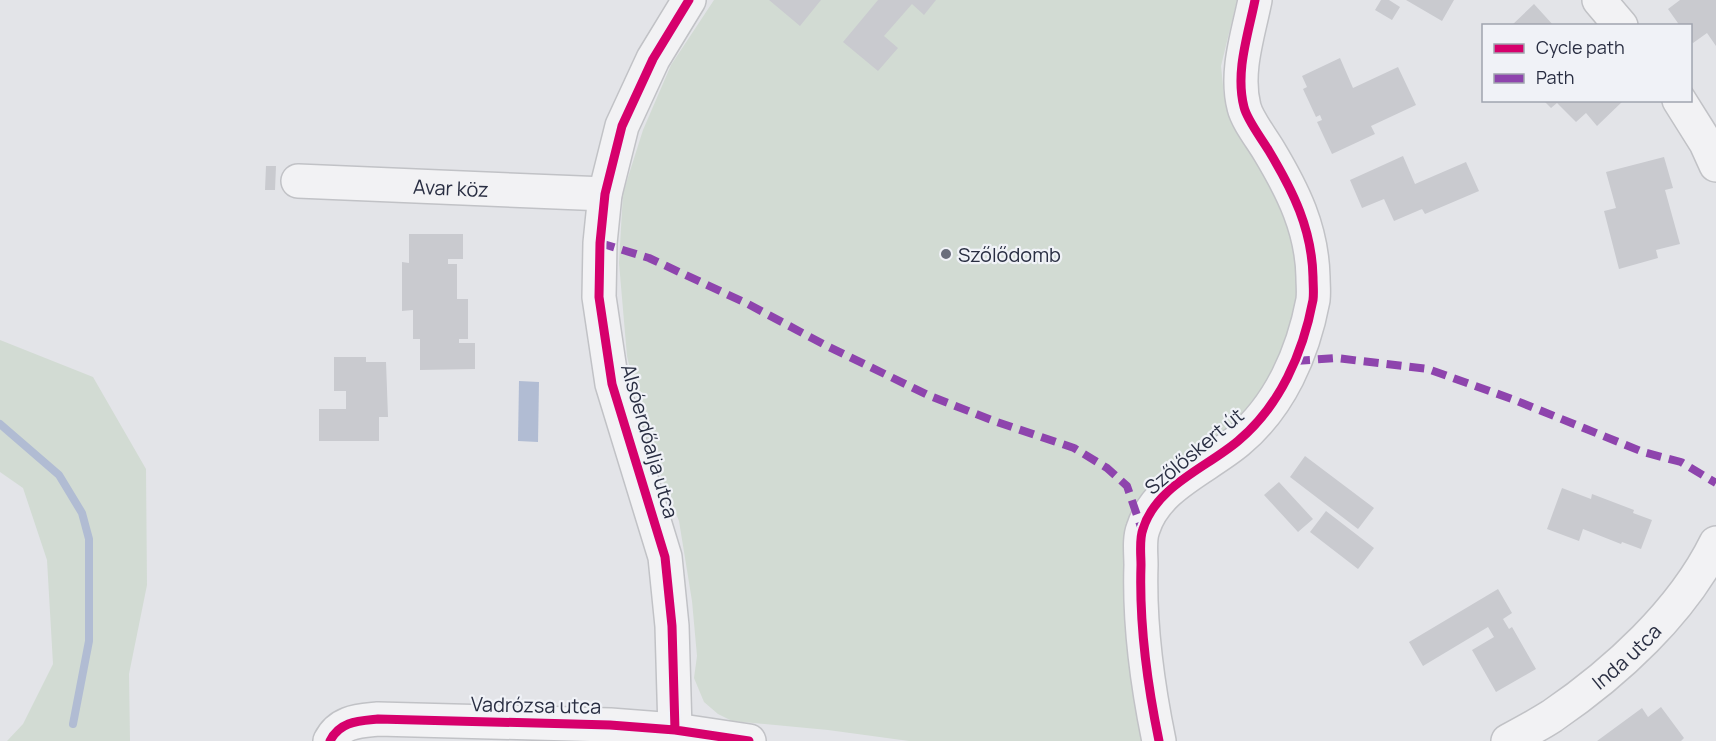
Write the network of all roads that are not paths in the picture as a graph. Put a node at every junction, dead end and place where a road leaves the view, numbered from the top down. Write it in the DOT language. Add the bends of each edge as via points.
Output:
graph roads {
  1 [pos="689,0"];
  2 [pos="1255,0"];
  3 [pos="1599,0"];
  4 [pos="1619,24"];
  5 [pos="1680,102"];
  6 [pos="1716,165"];
  7 [pos="298,182"];
  8 [pos="605,194"];
  9 [pos="1716,543"];
  10 [pos="675,729"];
  11 [pos="330,741"];
  12 [pos="749,741"];
  13 [pos="1159,741"];
  14 [pos="1508,741"];
  1 -- 8 [label="street, Alsóerdőalja utca" via="653,59 622,126"];
  2 -- 13 [label="street, Szőlőskert út" via="1240,70 1244,109 1290,185 1305,222 1313,255 1314,297 1295,361 1266,414 1238,442 1165,495 1142,530 1140,601 1148,688"];
  3 -- 4 [label="street"];
  5 -- 6 [label="street"];
  7 -- 8 [label="street, Avar köz"];
  8 -- 10 [label="street, Alsóerdőalja utca" via="599,297 612,384 665,557"];
  9 -- 14 [label="street, Inda utca" via="1690,585 1626,657 1551,717"];
  10 -- 11 [label="street, Vadrózsa utca" via="378,719 343,726"];
  10 -- 12 [label="street, Vadrózsa utca"];
}
